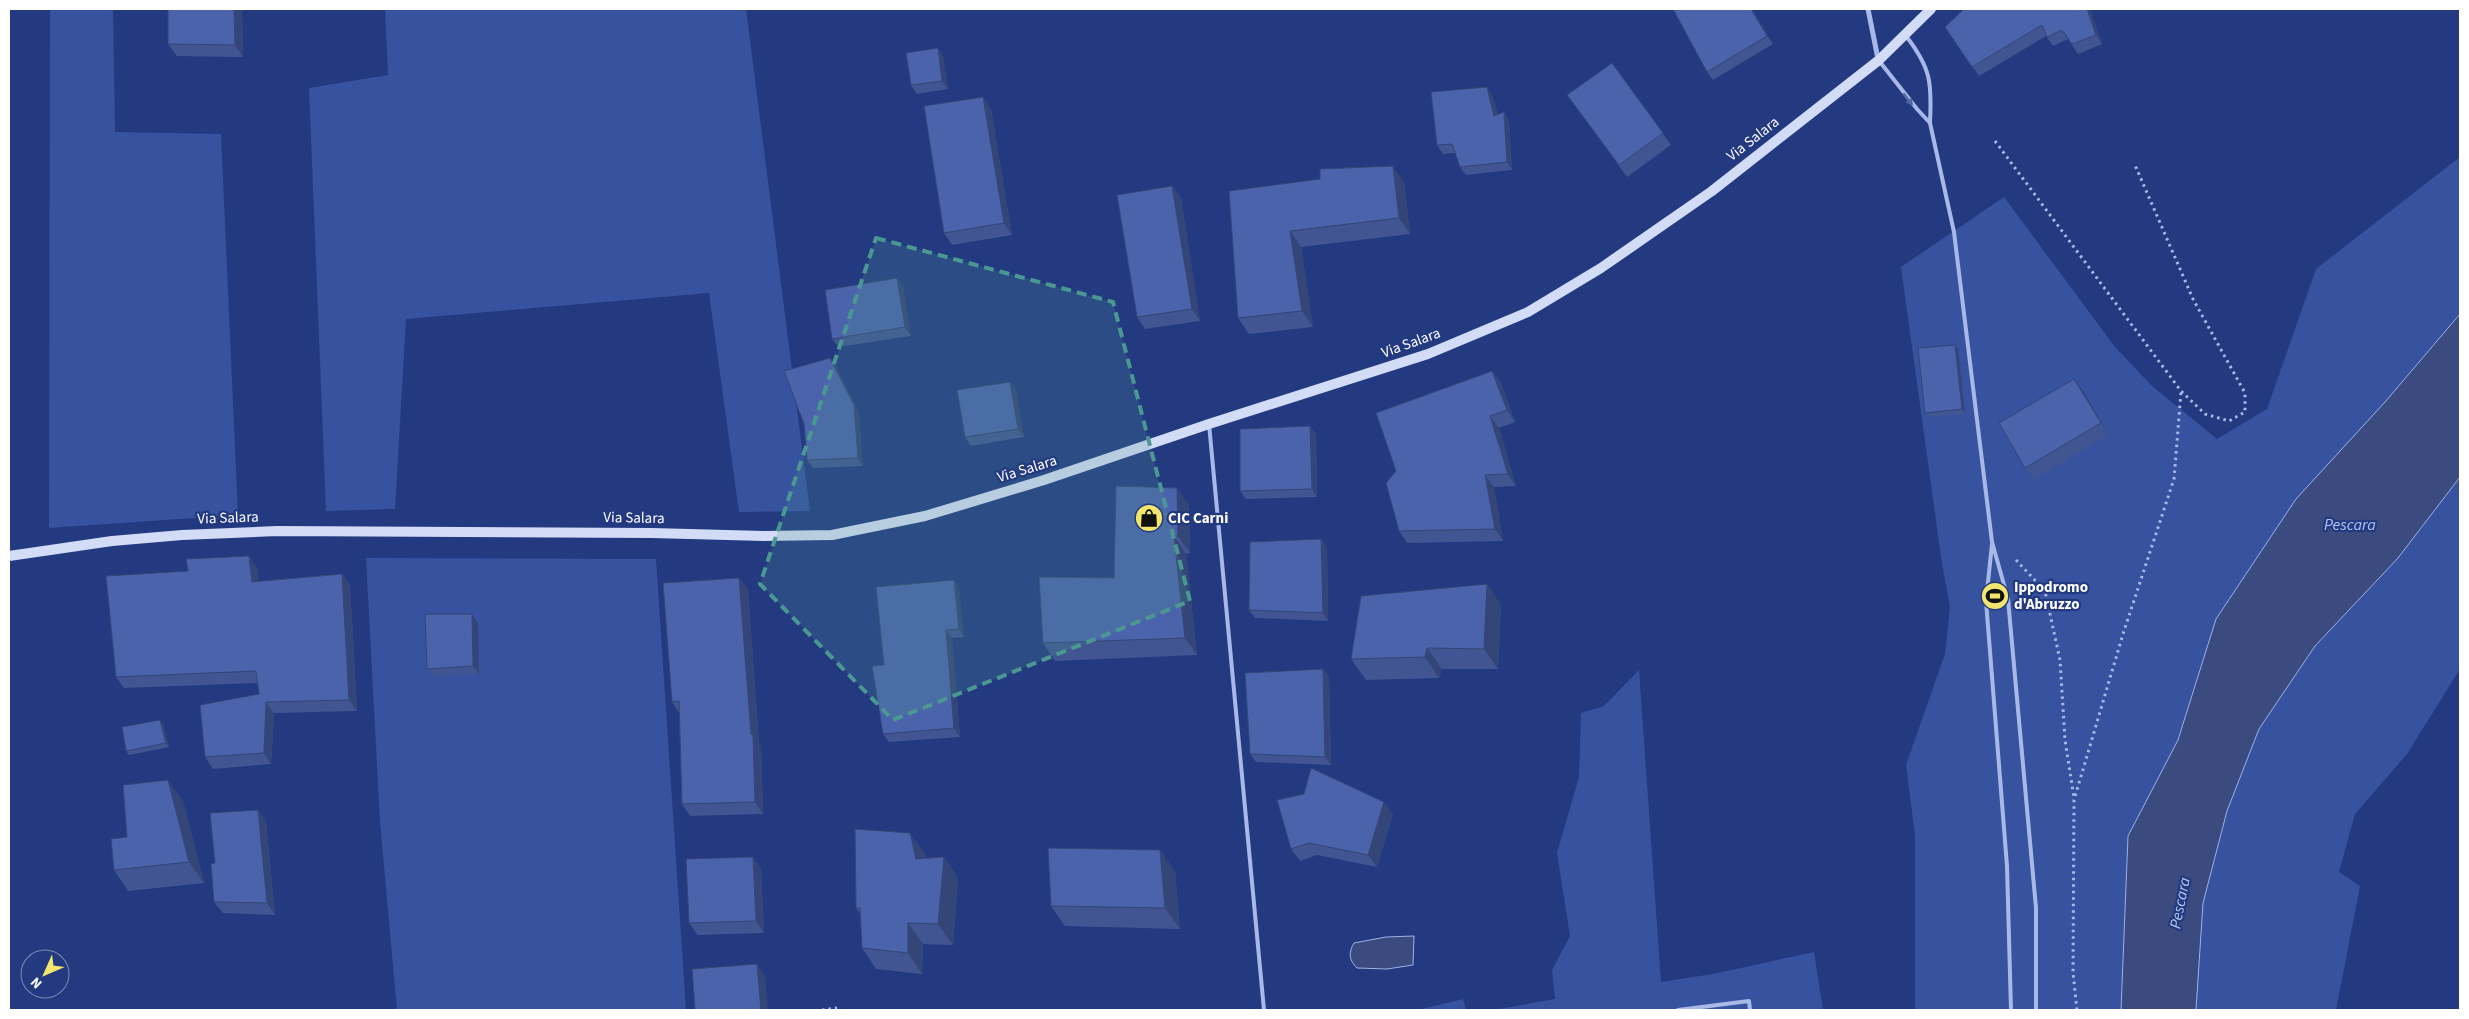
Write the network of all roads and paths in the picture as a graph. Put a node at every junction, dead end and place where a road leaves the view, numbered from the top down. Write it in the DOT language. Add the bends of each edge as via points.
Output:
graph roads {
  1 [pos="1868,9"];
  2 [pos="1931,9"];
  3 [pos="1906,35"];
  4 [pos="1879,60"];
  5 [pos="1930,123"];
  6 [pos="1995,141"];
  7 [pos="2135,165"];
  8 [pos="2181,391"];
  9 [pos="1209,424"];
  10 [pos="1992,542"];
  11 [pos="9,556"];
  12 [pos="2074,800"];
  13 [pos="837,1008"];
  14 [pos="822,1010"];
  15 [pos="1264,1010"];
  16 [pos="1678,1010"];
  17 [pos="1750,1010"];
  18 [pos="2011,1010"];
  19 [pos="2036,1010"];
  20 [pos="2077,1010"];
  1 -- 4 [label="street"];
  2 -- 3 [label="street, Via Salara"];
  3 -- 4 [label="street, Via Salara"];
  3 -- 5 [label="lane" via="1921,55 1930,77"];
  4 -- 5 [label="lane, one-way"];
  4 -- 9 [label="street, Via Salara" via="1712,190 1601,268 1528,312 1428,354"];
  5 -- 10 [label="lane" via="1954,232"];
  6 -- 8 [label="path"];
  7 -- 8 [label="path" via="2193,298 2244,393 2245,412 2229,421 2205,414"];
  8 -- 12 [label="path" via="2174,479 2123,634"];
  9 -- 11 [label="street, Via Salara" via="934,513 832,535 277,531 112,540"];
  9 -- 15 [label="lane"];
  10 -- 12 [label="path" via="2024,567 2045,591 2060,660 2065,740"];
  10 -- 18 [label="lane" via="1986,601 2007,866"];
  10 -- 19 [label="lane" via="2008,599 2019,703 2036,908"];
  12 -- 20 [label="path" via="2073,973"];
  13 -- 14 [label="path"];
  16 -- 17 [label="lane" via="1749,1001"];
}
